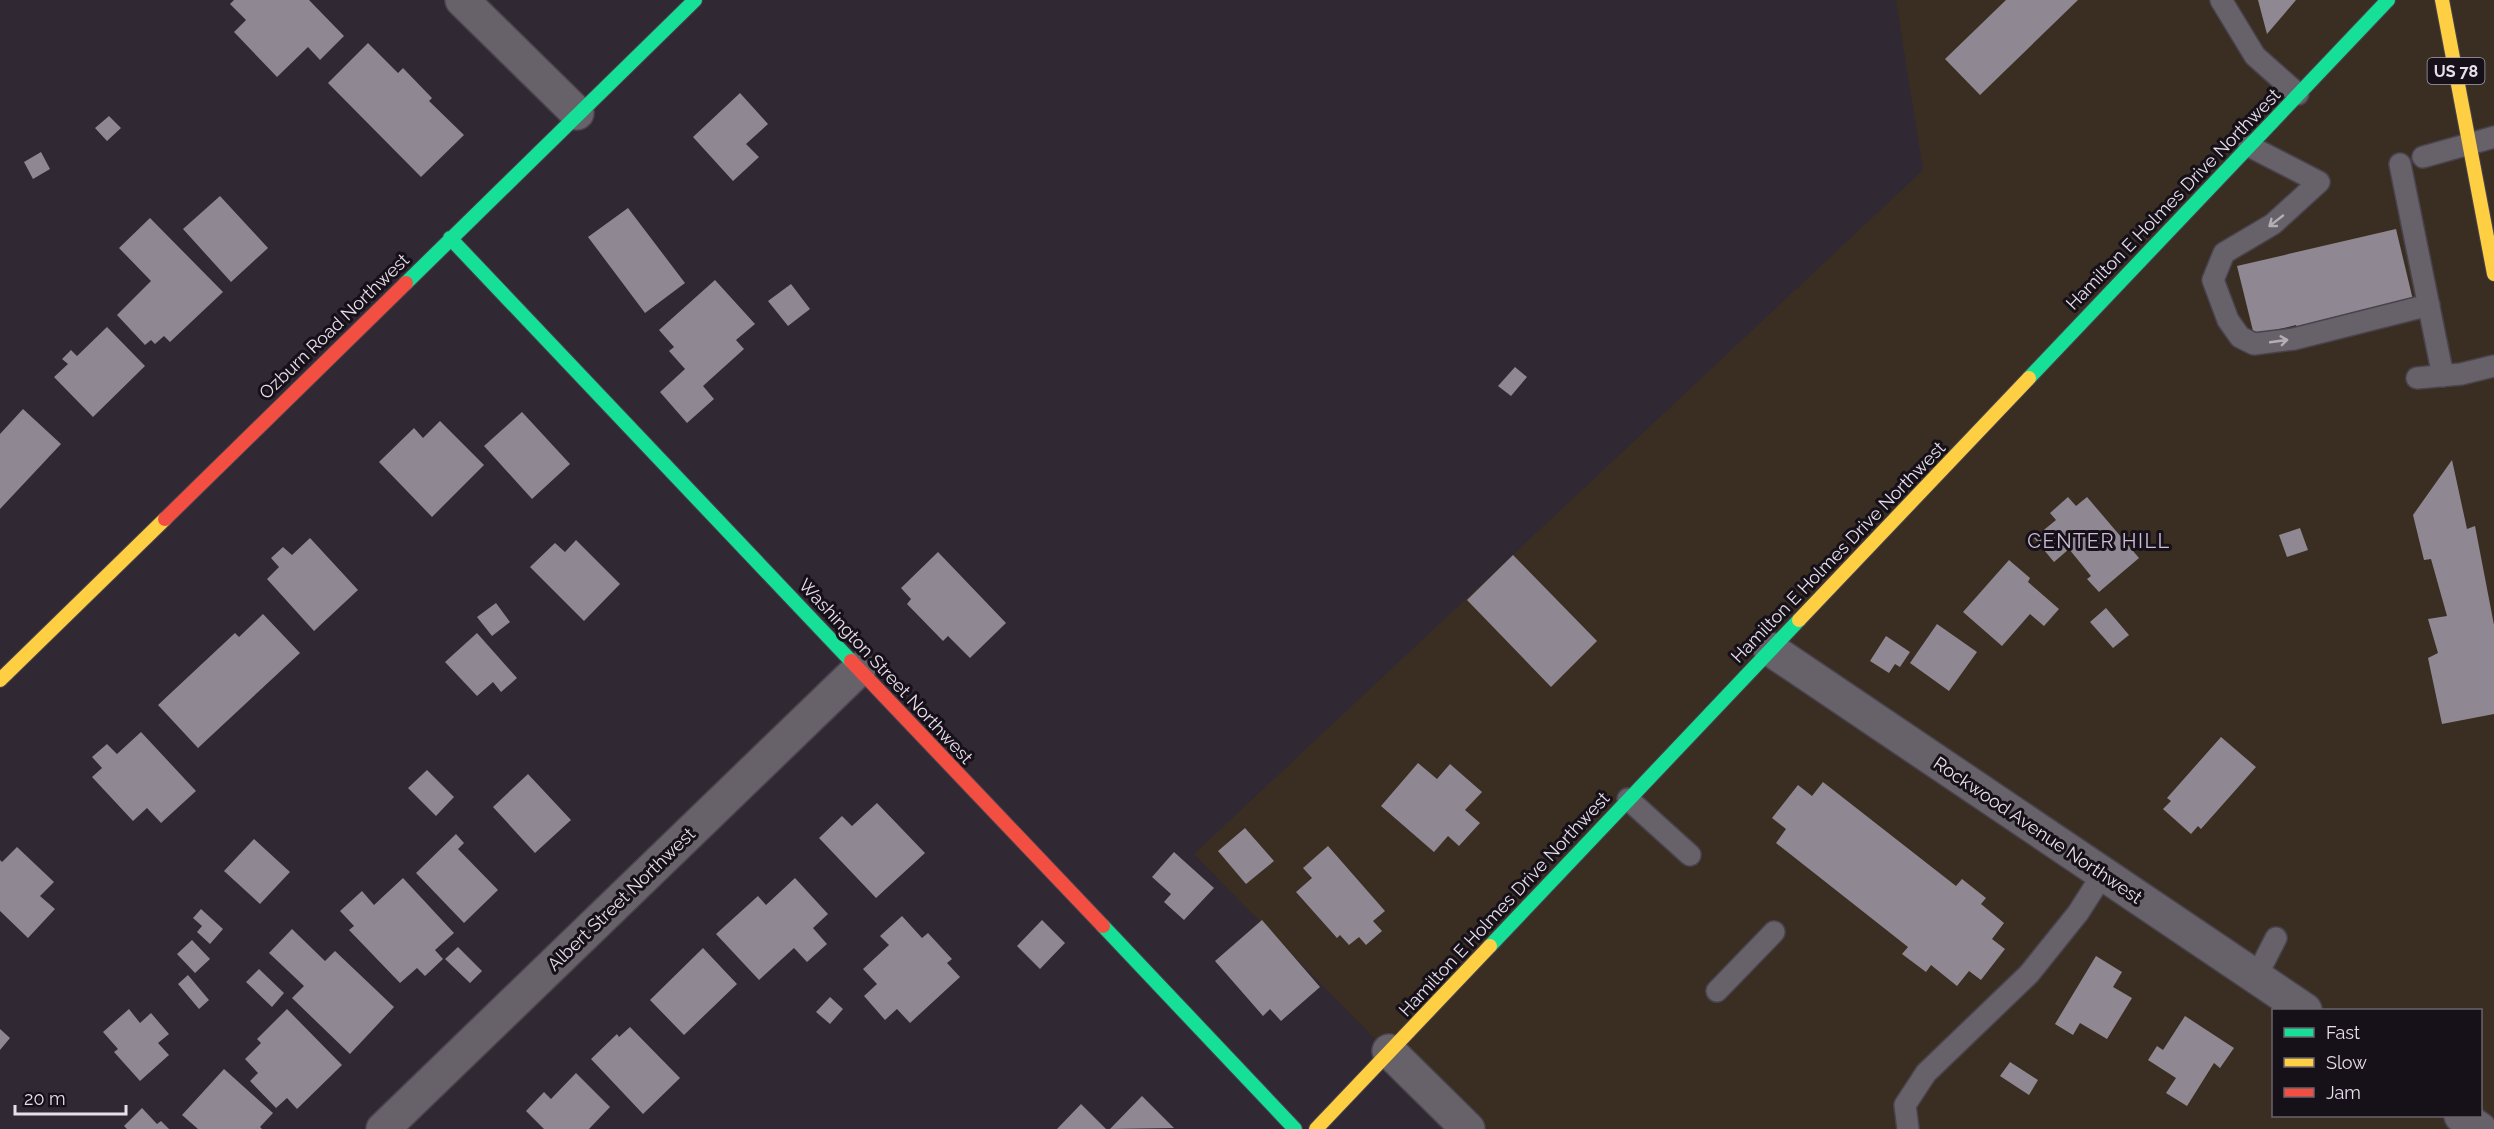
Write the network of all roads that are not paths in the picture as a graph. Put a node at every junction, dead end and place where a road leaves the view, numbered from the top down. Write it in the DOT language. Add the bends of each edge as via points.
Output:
graph roads {
  1 [pos="462,0"];
  2 [pos="694,0"];
  3 [pos="2221,0"];
  4 [pos="2442,0"];
  5 [pos="2379,4"];
  6 [pos="2298,94"];
  7 [pos="577,113"];
  8 [pos="2494,137"];
  9 [pos="2469,143"];
  10 [pos="2248,146"];
  11 [pos="2423,157"];
  12 [pos="2400,164"];
  13 [pos="450,238"];
  14 [pos="2494,274"];
  15 [pos="2429,305"];
  16 [pos="2494,366"];
  17 [pos="2443,376"];
  18 [pos="2417,378"];
  19 [pos="1770,649"];
  20 [pos="859,669"];
  21 [pos="0,680"];
  22 [pos="1628,799"];
  23 [pos="1690,855"];
  24 [pos="2103,874"];
  25 [pos="1774,932"];
  26 [pos="2276,938"];
  27 [pos="2256,977"];
  28 [pos="1717,991"];
  29 [pos="2302,1009"];
  30 [pos="1389,1051"];
  31 [pos="2462,1117"];
  32 [pos="382,1129"];
  33 [pos="1295,1129"];
  34 [pos="1316,1129"];
  35 [pos="1468,1129"];
  36 [pos="1908,1129"];
  37 [pos="2480,1129"];
  1 -- 7 [label="street"];
  2 -- 7 [label="street, Ozburn Road Northwest"];
  3 -- 6 [label="lane" via="2255,56"];
  4 -- 9 [label="street, US 78"];
  5 -- 6 [label="street, Hamilton E Holmes Drive Northwest"];
  6 -- 10 [label="street, Hamilton E Holmes Drive Northwest"];
  7 -- 13 [label="street, Ozburn Road Northwest"];
  8 -- 9 [label="lane"];
  9 -- 11 [label="lane"];
  9 -- 14 [label="street, US 78"];
  10 -- 15 [label="lane, one-way" via="2319,182 2273,224 2224,253 2213,280 2228,320 2240,337 2254,344 2294,339"];
  10 -- 19 [label="street, Hamilton E Holmes Drive Northwest"];
  12 -- 15 [label="lane"];
  13 -- 20 [label="street, Washington Street Northwest"];
  13 -- 21 [label="street, Ozburn Road Northwest"];
  15 -- 17 [label="lane"];
  16 -- 17 [label="lane"];
  17 -- 18 [label="lane"];
  19 -- 22 [label="street, Hamilton E Holmes Drive Northwest"];
  19 -- 24 [label="street, Rockwood Avenue Northwest"];
  20 -- 32 [label="street, Albert Street Northwest"];
  20 -- 33 [label="street, Washington Street Northwest"];
  22 -- 23 [label="lane"];
  22 -- 30 [label="street, Hamilton E Holmes Drive Northwest"];
  24 -- 27 [label="street, Rockwood Avenue Northwest"];
  24 -- 36 [label="lane" via="2078,913 2029,974 1926,1073 1905,1105"];
  25 -- 28 [label="lane"];
  26 -- 27 [label="lane"];
  27 -- 29 [label="street, Rockwood Avenue Northwest"];
  30 -- 34 [label="street, Hamilton E Holmes Drive Northwest"];
  30 -- 35 [label="street"];
  31 -- 37 [label="street"];
}
